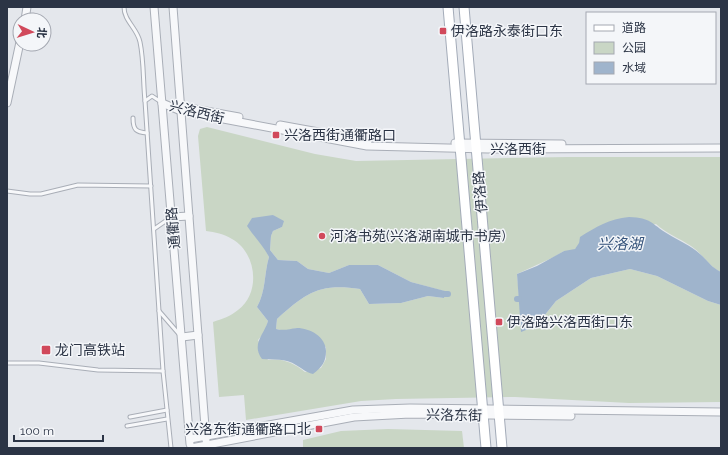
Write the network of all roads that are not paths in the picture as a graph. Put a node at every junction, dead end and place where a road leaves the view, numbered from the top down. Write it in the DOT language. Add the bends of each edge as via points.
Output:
graph roads {
  1 [pos="124,7"];
  2 [pos="154,7"];
  3 [pos="173,7"];
  4 [pos="448,7"];
  5 [pos="464,7"];
  6 [pos="18,52"];
  7 [pos="145,101"];
  8 [pos="7,103"];
  9 [pos="162,103"];
  10 [pos="180,108"];
  11 [pos="133,118"];
  12 [pos="147,133"];
  13 [pos="721,143"];
  14 [pos="461,146"];
  15 [pos="476,146"];
  16 [pos="721,148"];
  17 [pos="151,186"];
  18 [pos="7,191"];
  19 [pos="189,216"];
  20 [pos="172,217"];
  21 [pos="154,229"];
  22 [pos="159,311"];
  23 [pos="198,335"];
  24 [pos="182,337"];
  25 [pos="7,363"];
  26 [pos="163,371"];
  27 [pos="167,410"];
  28 [pos="483,412"];
  29 [pos="721,412"];
  30 [pos="499,413"];
  31 [pos="721,416"];
  32 [pos="130,417"];
  33 [pos="167,419"];
  34 [pos="126,426"];
  35 [pos="206,436"];
  36 [pos="190,439"];
  37 [pos="206,446"];
  38 [pos="171,448"];
  39 [pos="191,448"];
  40 [pos="486,448"];
  41 [pos="502,448"];
  1 -- 7 [label="lane" via="124,15 135,28 140,42"];
  2 -- 9 [label="street, 通衢路"];
  3 -- 10 [label="street, 通衢路"];
  4 -- 14 [label="main road, 伊洛路"];
  5 -- 15 [label="main road, 伊洛路"];
  6 -- 8 [label="street"];
  7 -- 9 [label="lane" via="152,96"];
  7 -- 12 [label="lane"];
  9 -- 10 [label="street, 兴洛西街"];
  9 -- 20 [label="street, 通衢路"];
  10 -- 14 [label="street, 兴洛西街" via="368,141"];
  10 -- 19 [label="street, 通衢路"];
  11 -- 12 [label="lane" via="133,128"];
  12 -- 17 [label="lane"];
  13 -- 15 [label="street, 兴洛西街"];
  14 -- 15 [label="street, 兴洛西街"];
  14 -- 28 [label="main road, 伊洛路"];
  15 -- 16 [label="street, 兴洛西街"];
  15 -- 30 [label="main road, 伊洛路"];
  17 -- 18 [label="lane" via="78,185 41,194"];
  17 -- 21 [label="lane"];
  19 -- 20 [label="street"];
  19 -- 23 [label="street, 通衢路"];
  20 -- 21 [label="lane"];
  20 -- 24 [label="street, 通衢路"];
  21 -- 22 [label="lane"];
  22 -- 24 [label="lane"];
  22 -- 26 [label="lane"];
  23 -- 24 [label="street"];
  23 -- 35 [label="street, 通衢路"];
  24 -- 36 [label="street, 通衢路"];
  25 -- 26 [label="lane" via="39,363 98,370"];
  26 -- 27 [label="lane"];
  27 -- 32 [label="lane"];
  27 -- 33 [label="lane"];
  28 -- 30 [label="street, 兴洛东街"];
  28 -- 35 [label="street, 兴洛东街" via="410,408 353,410"];
  28 -- 37 [label="street, 兴洛东街" via="354,417"];
  28 -- 40 [label="main road, 伊洛路"];
  29 -- 30 [label="street, 兴洛东街"];
  30 -- 31 [label="street, 兴洛东街"];
  30 -- 41 [label="main road, 伊洛路"];
  33 -- 34 [label="lane"];
  33 -- 38 [label="lane"];
  35 -- 36 [label="street, 兴洛东街"];
  35 -- 37 [label="street, 通衢路"];
  36 -- 39 [label="street, 通衢路"];
  37 -- 39 [label="street, 兴洛东街"];
}
